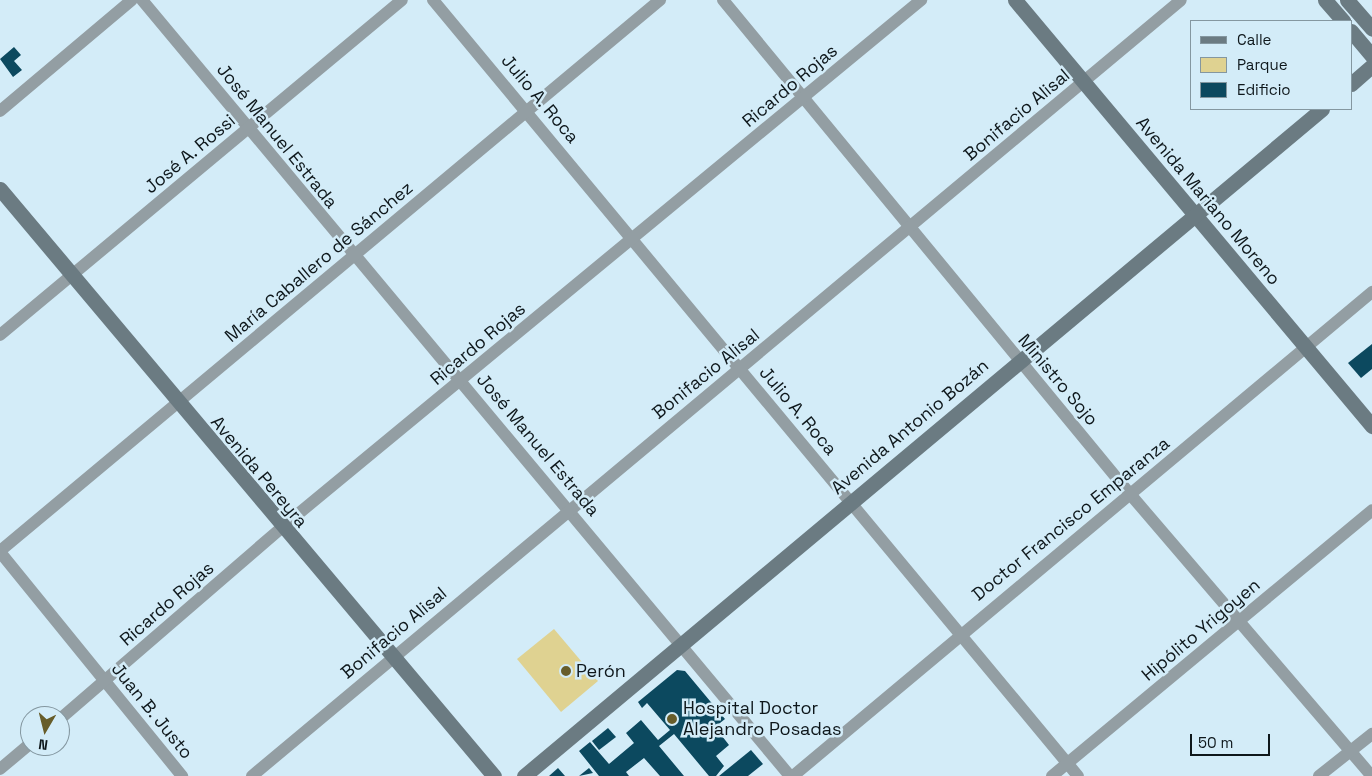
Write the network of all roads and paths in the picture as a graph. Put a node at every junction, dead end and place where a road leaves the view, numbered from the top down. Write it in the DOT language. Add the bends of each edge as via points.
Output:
graph roads {
  1 [pos="132,0"];
  2 [pos="142,0"];
  3 [pos="402,0"];
  4 [pos="433,0"];
  5 [pos="660,0"];
  6 [pos="723,0"];
  7 [pos="921,0"];
  8 [pos="1015,0"];
  9 [pos="1181,0"];
  10 [pos="1325,0"];
  11 [pos="1347,0"];
  12 [pos="1342,20"];
  13 [pos="1372,29"];
  14 [pos="1352,32"];
  15 [pos="1372,56"];
  16 [pos="1372,66"];
  17 [pos="1083,82"];
  18 [pos="1352,83"];
  19 [pos="803,98"];
  20 [pos="527,110"];
  21 [pos="1321,110"];
  22 [pos="0,111"];
  23 [pos="249,127"];
  24 [pos="0,189"];
  25 [pos="1195,215"];
  26 [pos="909,228"];
  27 [pos="632,239"];
  28 [pos="353,257"];
  29 [pos="72,275"];
  30 [pos="1372,292"];
  31 [pos="0,335"];
  32 [pos="1306,347"];
  33 [pos="1018,360"];
  34 [pos="740,369"];
  35 [pos="462,380"];
  36 [pos="176,403"];
  37 [pos="1372,426"];
  38 [pos="1130,494"];
  39 [pos="850,501"];
  40 [pos="569,508"];
  41 [pos="1372,510"];
  42 [pos="281,528"];
  43 [pos="0,552"];
  44 [pos="1239,622"];
  45 [pos="959,634"];
  46 [pos="681,643"];
  47 [pos="392,658"];
  48 [pos="105,681"];
  49 [pos="70,711"];
  50 [pos="1372,734"];
  51 [pos="20,752"];
  52 [pos="1351,752"];
  53 [pos="1067,764"];
  54 [pos="0,769"];
  55 [pos="182,776"];
  56 [pos="252,776"];
  57 [pos="494,776"];
  58 [pos="524,776"];
  59 [pos="791,776"];
  60 [pos="1052,776"];
  61 [pos="1078,776"];
  62 [pos="1320,776"];
  63 [pos="1372,776"];
  1 -- 22 [label="street"];
  2 -- 23 [label="street, José Manuel Estrada"];
  3 -- 23 [label="street, José A. Rossi"];
  4 -- 20 [label="street, Julio A. Roca"];
  5 -- 20 [label="street, María Caballero de Sánchez"];
  6 -- 19 [label="street, Ministro Sojo"];
  7 -- 19 [label="street, Ricardo Rojas"];
  8 -- 17 [label="main road, Avenida Mariano Moreno"];
  9 -- 17 [label="street, Bonifacio Alisal"];
  10 -- 12 [label="main road"];
  11 -- 13 [label="main road"];
  14 -- 15 [label="main road"];
  16 -- 18 [label="main road"];
  17 -- 25 [label="main road, Avenida Mariano Moreno"];
  17 -- 26 [label="street, Bonifacio Alisal"];
  19 -- 26 [label="street, Ministro Sojo"];
  19 -- 27 [label="street, Ricardo Rojas"];
  20 -- 27 [label="street, Julio A. Roca"];
  20 -- 28 [label="street, María Caballero de Sánchez"];
  21 -- 25 [label="main road, Avenida Antonio Bozán"];
  23 -- 28 [label="street, José Manuel Estrada"];
  23 -- 29 [label="street, José A. Rossi"];
  24 -- 29 [label="main road, Avenida Pereyra"];
  25 -- 32 [label="main road, Avenida Mariano Moreno"];
  25 -- 33 [label="main road, Avenida Antonio Bozán"];
  26 -- 33 [label="street, Ministro Sojo"];
  26 -- 34 [label="street, Bonifacio Alisal"];
  27 -- 34 [label="street, Julio A. Roca"];
  27 -- 35 [label="street, Ricardo Rojas"];
  28 -- 35 [label="street, José Manuel Estrada"];
  28 -- 36 [label="street, María Caballero de Sánchez"];
  29 -- 31 [label="street, José A. Rossi"];
  29 -- 36 [label="main road, Avenida Pereyra"];
  30 -- 32 [label="street, Doctor Francisco Emparanza"];
  32 -- 37 [label="main road, Avenida Mariano Moreno"];
  32 -- 38 [label="street, Doctor Francisco Emparanza"];
  33 -- 38 [label="street, Ministro Sojo"];
  33 -- 39 [label="main road, Avenida Antonio Bozán"];
  34 -- 39 [label="street, Julio A. Roca"];
  34 -- 40 [label="street, Bonifacio Alisal"];
  35 -- 40 [label="street, José Manuel Estrada"];
  35 -- 42 [label="street, Ricardo Rojas"];
  36 -- 42 [label="main road, Avenida Pereyra"];
  36 -- 43 [label="street, María Caballero de Sánchez"];
  38 -- 44 [label="street, Ministro Sojo"];
  38 -- 45 [label="street, Doctor Francisco Emparanza"];
  39 -- 45 [label="street, Julio A. Roca"];
  39 -- 46 [label="main road, Avenida Antonio Bozán"];
  40 -- 46 [label="street, José Manuel Estrada"];
  40 -- 47 [label="street, Bonifacio Alisal"];
  41 -- 44 [label="street, Hipólito Yrigoyen"];
  42 -- 47 [label="main road, Avenida Pereyra"];
  42 -- 48 [label="street, Ricardo Rojas"];
  43 -- 48 [label="street, Juan B. Justo"];
  44 -- 52 [label="street, Ministro Sojo"];
  44 -- 53 [label="street, Hipólito Yrigoyen"];
  45 -- 53 [label="street, Julio A. Roca"];
  45 -- 59 [label="street, Doctor Francisco Emparanza"];
  46 -- 58 [label="main road, Avenida Antonio Bozán"];
  46 -- 59 [label="street, José Manuel Estrada"];
  47 -- 56 [label="street, Bonifacio Alisal"];
  47 -- 57 [label="main road, Avenida Pereyra"];
  48 -- 49 [label="street, Ricardo Rojas"];
  48 -- 55 [label="street, Juan B. Justo"];
  50 -- 52 [label="street"];
  51 -- 54 [label="street"];
  52 -- 62 [label="street"];
  52 -- 63 [label="street, Ministro Sojo"];
  53 -- 60 [label="street, Hipólito Yrigoyen"];
  53 -- 61 [label="street, Julio A. Roca"];
}
